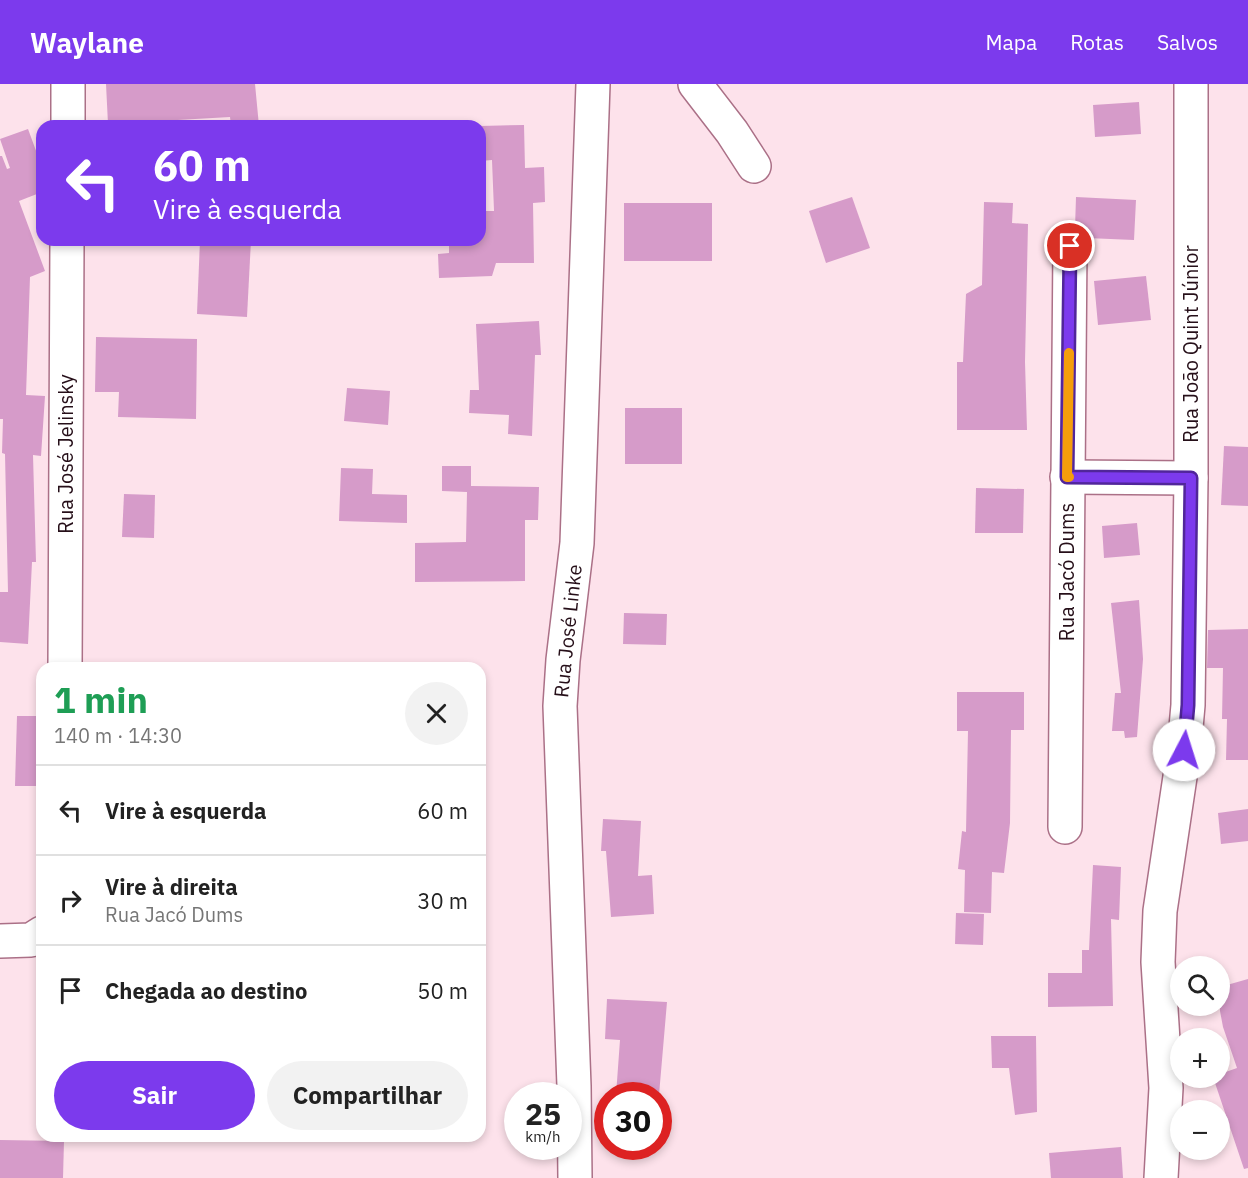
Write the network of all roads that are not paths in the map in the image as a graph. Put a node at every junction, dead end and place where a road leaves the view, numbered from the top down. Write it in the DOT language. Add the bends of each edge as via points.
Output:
graph roads {
  1 [pos="68,84"];
  2 [pos="593,84"];
  3 [pos="695,84"];
  4 [pos="1191,84"];
  5 [pos="68,120"];
  6 [pos="754,166"];
  7 [pos="67,246"];
  8 [pos="1070,246"];
  9 [pos="1067,477"];
  10 [pos="1191,478"];
  11 [pos="65,662"];
  12 [pos="1065,826"];
  13 [pos="36,937"];
  14 [pos="0,941"];
  15 [pos="575,1178"];
  16 [pos="1161,1178"];
  1 -- 5 [label="street"];
  2 -- 15 [label="street, Rua José Linke" via="577,543 560,706"];
  3 -- 6 [label="street"];
  4 -- 10 [label="street, Rua João Quint Júnior"];
  7 -- 11 [label="street, Rua José Jelinsky"];
  8 -- 9 [label="street, Rua Jacó Dums"];
  9 -- 10 [label="street"];
  9 -- 12 [label="street, Rua Jacó Dums"];
  10 -- 16 [label="street, Rua João Quint Júnior" via="1188,705 1160,911 1158,963 1166,1088"];
  13 -- 14 [label="street"];
}
